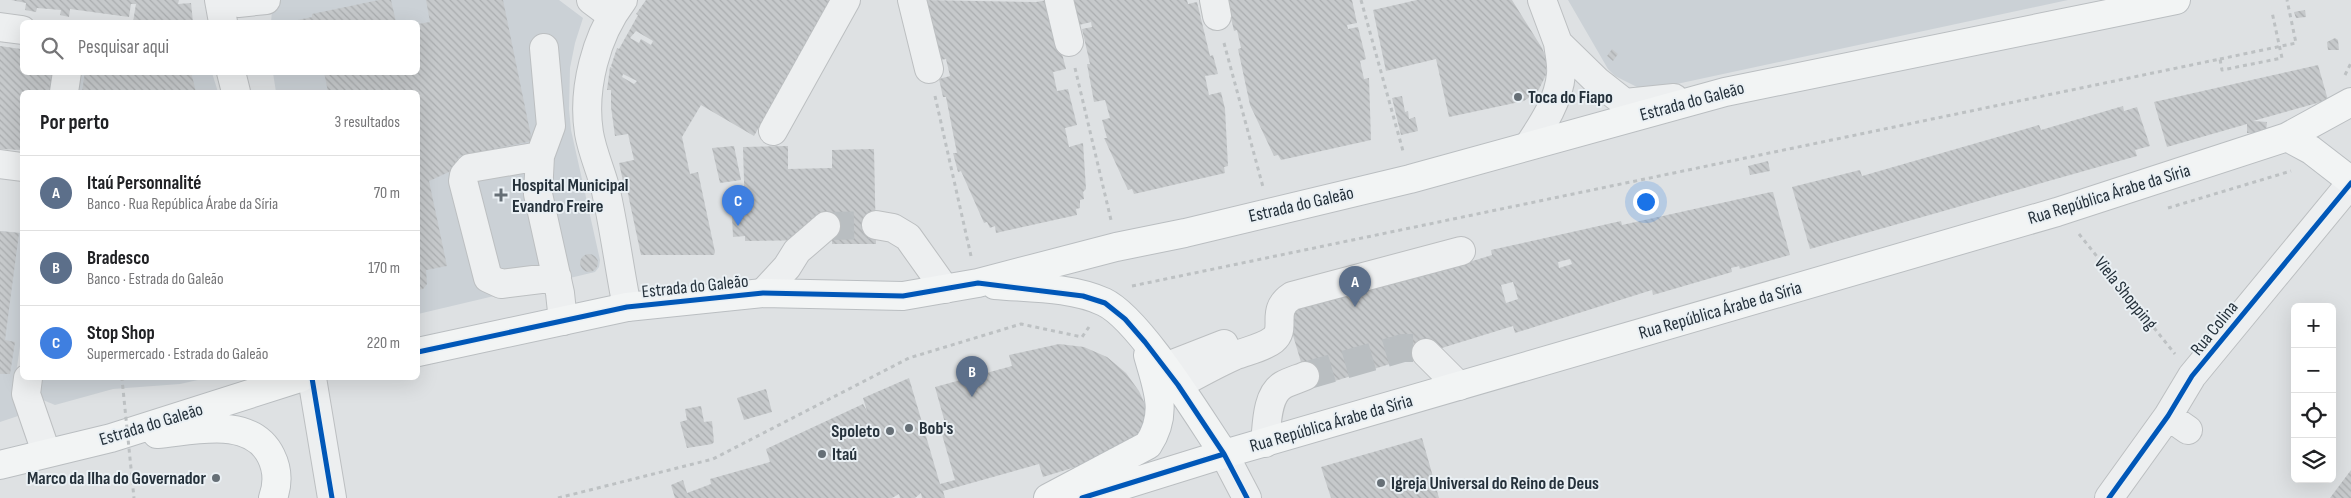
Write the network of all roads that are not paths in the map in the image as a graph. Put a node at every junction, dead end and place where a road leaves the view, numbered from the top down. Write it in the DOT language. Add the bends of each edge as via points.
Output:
graph roads {
  1 [pos="266,0"];
  2 [pos="846,0"];
  3 [pos="912,0"];
  4 [pos="1059,0"];
  5 [pos="1542,0"];
  6 [pos="2176,0"];
  7 [pos="608,5"];
  8 [pos="230,10"];
  9 [pos="0,27"];
  10 [pos="20,30"];
  11 [pos="1069,42"];
  12 [pos="1558,42"];
  13 [pos="544,48"];
  14 [pos="929,68"];
  15 [pos="67,75"];
  16 [pos="232,75"];
  17 [pos="64,90"];
  18 [pos="236,90"];
  19 [pos="1725,92"];
  20 [pos="2351,102"];
  21 [pos="774,131"];
  22 [pos="2286,137"];
  23 [pos="1529,145"];
  24 [pos="540,156"];
  25 [pos="0,164"];
  26 [pos="20,167"];
  27 [pos="2351,182"];
  28 [pos="876,225"];
  29 [pos="826,226"];
  30 [pos="1461,250"];
  31 [pos="556,277"];
  32 [pos="978,283"];
  33 [pos="945,289"];
  34 [pos="763,293"];
  35 [pos="627,307"];
  36 [pos="563,321"];
  37 [pos="1145,342"];
  38 [pos="420,352"];
  39 [pos="1426,353"];
  40 [pos="1171,376"];
  41 [pos="1305,376"];
  42 [pos="28,380"];
  43 [pos="294,380"];
  44 [pos="312,380"];
  45 [pos="1459,386"];
  46 [pos="111,438"];
  47 [pos="1265,443"];
  48 [pos="46,452"];
  49 [pos="1224,454"];
  50 [pos="0,465"];
  51 [pos="273,498"];
  52 [pos="332,498"];
  53 [pos="1048,498"];
  54 [pos="1082,498"];
  55 [pos="1247,498"];
  56 [pos="2109,498"];
  1 -- 8 [label="street"];
  2 -- 21 [label="street"];
  3 -- 14 [label="street"];
  4 -- 11 [label="street"];
  5 -- 12 [label="street"];
  6 -- 19 [label="main road, Estrada do Galeão"];
  7 -- 35 [label="street" via="587,105 589,133 605,188"];
  9 -- 10 [label="street"];
  12 -- 19 [label="street" via="1596,81 1625,103"];
  12 -- 23 [label="street" via="1562,73 1558,89 1542,126"];
  13 -- 24 [label="street" via="551,126"];
  15 -- 17 [label="street"];
  16 -- 18 [label="street"];
  19 -- 23 [label="main road, Estrada do Galeão"];
  20 -- 22 [label="main road, Rua República Árabe da Síria"];
  22 -- 27 [label="main road" via="2311,150"];
  22 -- 45 [label="main road, Rua República Árabe da Síria" via="2057,212"];
  23 -- 32 [label="main road, Estrada do Galeão" via="1410,178"];
  24 -- 31 [label="street" via="538,194"];
  24 -- 31 [label="street" via="470,168 463,181 488,278 501,284"];
  25 -- 26 [label="street"];
  27 -- 56 [label="street, Rua Colina" via="2192,376 2173,429"];
  28 -- 33 [label="street" via="893,228 908,237"];
  29 -- 34 [label="street" via="797,251"];
  30 -- 40 [label="street" via="1292,296 1279,309 1280,328 1274,339"];
  31 -- 36 [label="street"];
  32 -- 33 [label="main road, Estrada do Galeão"];
  32 -- 37 [label="main road" via="1057,291 1105,302"];
  33 -- 34 [label="main road, Estrada do Galeão" via="903,296"];
  34 -- 35 [label="main road, Estrada do Galeão"];
  35 -- 36 [label="main road, Estrada do Galeão"];
  36 -- 38 [label="main road, Estrada do Galeão"];
  37 -- 40 [label="main road"];
  37 -- 53 [label="main road" via="1159,393 1161,414 1157,431 1148,445"];
  39 -- 45 [label="street"];
  40 -- 49 [label="main road"];
  41 -- 47 [label="street" via="1282,385 1274,394"];
  42 -- 48 [label="street" via="26,394"];
  43 -- 46 [label="main road, Estrada do Galeão"];
  44 -- 52 [label="street"];
  45 -- 47 [label="main road, Rua República Árabe da Síria"];
  46 -- 48 [label="main road, Estrada do Galeão"];
  46 -- 51 [label="main road" via="225,429 250,434 269,452 274,464 277,477"];
  47 -- 49 [label="main road, Rua República Árabe da Síria"];
  48 -- 50 [label="main road, Estrada do Galeão"];
  49 -- 54 [label="main road, Rua República Árabe da Síria"];
  49 -- 55 [label="street"];
}
